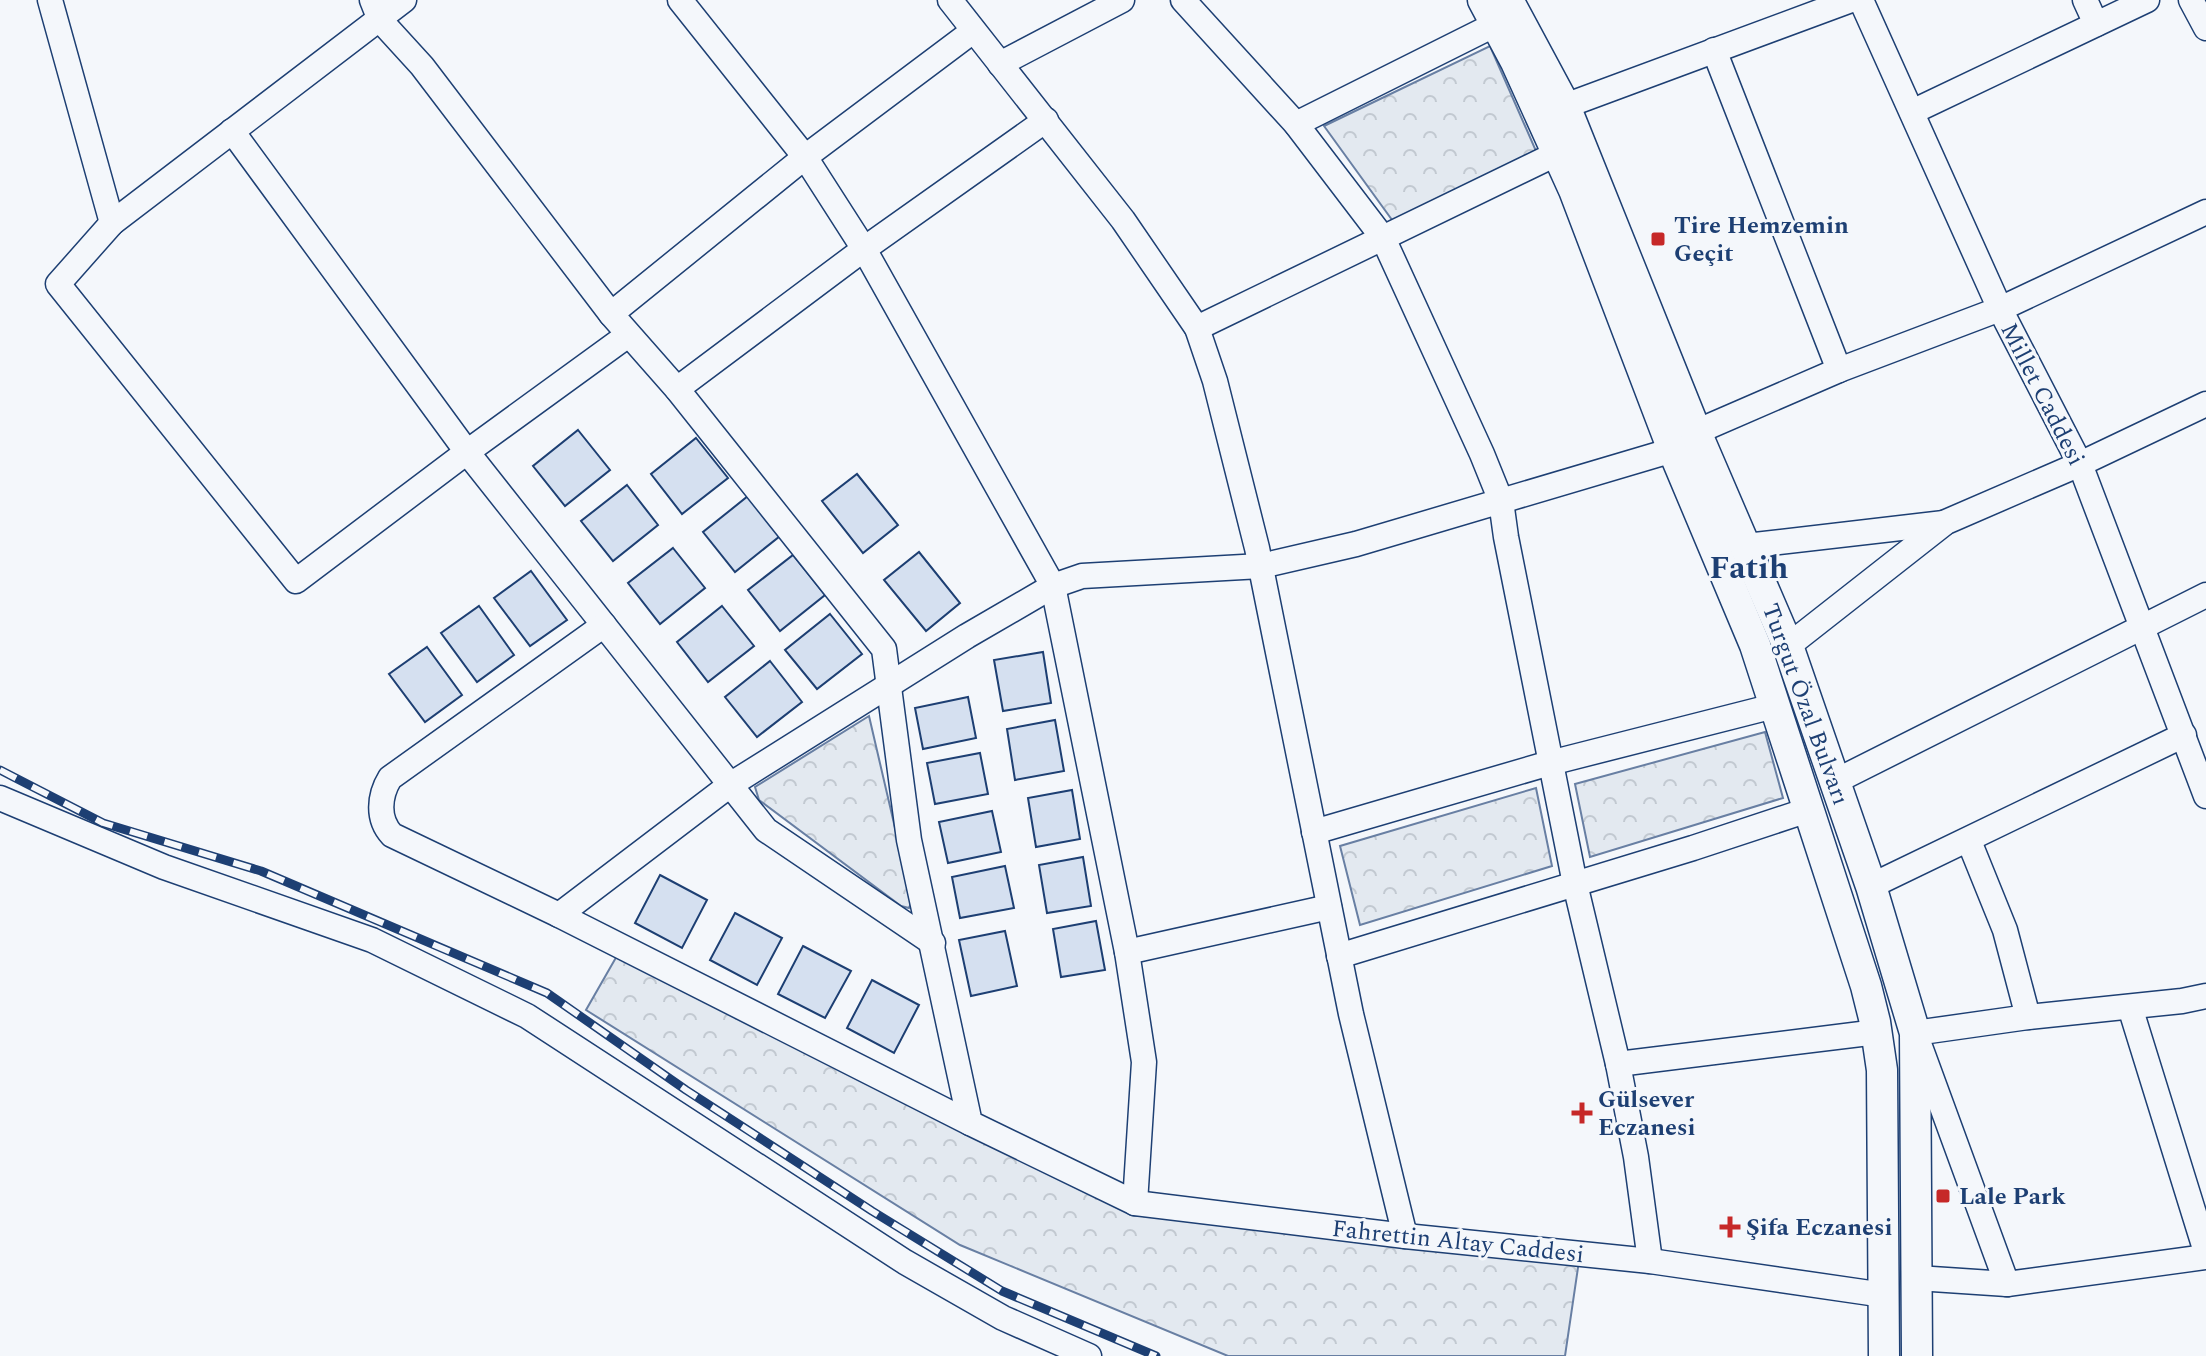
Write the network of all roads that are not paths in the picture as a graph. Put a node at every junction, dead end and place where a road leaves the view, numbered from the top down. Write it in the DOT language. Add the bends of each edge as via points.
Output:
graph roads {
  1 [pos="50,0"];
  2 [pos="404,0"];
  3 [pos="680,0"];
  4 [pos="950,0"];
  5 [pos="1122,0"];
  6 [pos="1183,0"];
  7 [pos="1851,0"];
  8 [pos="1861,0"];
  9 [pos="2085,0"];
  10 [pos="2147,0"];
  11 [pos="2191,0"];
  12 [pos="1496,8"];
  13 [pos="376,10"];
  14 [pos="2096,24"];
  15 [pos="2206,28"];
  16 [pos="973,31"];
  17 [pos="1714,50"];
  18 [pos="1000,64"];
  19 [pos="1565,106"];
  20 [pos="1912,112"];
  21 [pos="1046,120"];
  22 [pos="1296,124"];
  23 [pos="232,131"];
  24 [pos="1558,153"];
  25 [pos="805,157"];
  26 [pos="2206,212"];
  27 [pos="112,223"];
  28 [pos="1383,238"];
  29 [pos="864,249"];
  30 [pos="2000,309"];
  31 [pos="611,314"];
  32 [pos="1197,328"];
  33 [pos="628,335"];
  34 [pos="1839,370"];
  35 [pos="677,389"];
  36 [pos="2206,404"];
  37 [pos="1684,441"];
  38 [pos="467,452"];
  39 [pos="2080,464"];
  40 [pos="1501,501"];
  41 [pos="1946,522"];
  42 [pos="1746,546"];
  43 [pos="1261,566"];
  44 [pos="1053,586"];
  45 [pos="2206,595"];
  46 [pos="604,625"];
  47 [pos="2143,627"];
  48 [pos="1788,646"];
  49 [pos="888,688"];
  50 [pos="1774,706"];
  51 [pos="2184,735"];
  52 [pos="1550,763"];
  53 [pos="1834,782"];
  54 [pos="730,785"];
  55 [pos="2206,796"];
  56 [pos="0,798"];
  57 [pos="1808,810"];
  58 [pos="1314,832"];
  59 [pos="1969,841"];
  60 [pos="1575,884"];
  61 [pos="1871,886"];
  62 [pos="1329,907"];
  63 [pos="559,915"];
  64 [pos="933,943"];
  65 [pos="1127,952"];
  66 [pos="1339,956"];
  67 [pos="2206,996"];
  68 [pos="2130,1007"];
  69 [pos="2028,1017"];
  70 [pos="1877,1032"];
  71 [pos="1915,1033"];
  72 [pos="1618,1064"];
  73 [pos="970,1123"];
  74 [pos="1135,1203"];
  75 [pos="1405,1236"];
  76 [pos="2206,1255"];
  77 [pos="1650,1261"];
  78 [pos="1917,1278"];
  79 [pos="2007,1284"];
  80 [pos="1884,1295"];
  81 [pos="1089,1356"];
  82 [pos="1884,1356"];
  83 [pos="1917,1356"];
  1 -- 27 [label="street"];
  2 -- 13 [label="street"];
  3 -- 25 [label="street"];
  4 -- 16 [label="street"];
  5 -- 18 [label="street"];
  6 -- 22 [label="street"];
  7 -- 17 [label="street"];
  8 -- 20 [label="street, Millet Caddesi"];
  9 -- 14 [label="street"];
  10 -- 14 [label="street"];
  11 -- 15 [label="street"];
  12 -- 19 [label="main road, Turgut Özal Bulvarı"];
  12 -- 22 [label="street"];
  12 -- 24 [label="main road, Turgut Özal Bulvarı"];
  13 -- 23 [label="street"];
  13 -- 31 [label="street"];
  14 -- 20 [label="street"];
  16 -- 18 [label="street"];
  16 -- 25 [label="street"];
  17 -- 19 [label="street"];
  17 -- 34 [label="street"];
  18 -- 21 [label="street"];
  19 -- 37 [label="main road, Turgut Özal Bulvarı"];
  20 -- 30 [label="street, Millet Caddesi"];
  21 -- 29 [label="street"];
  21 -- 32 [label="street"];
  22 -- 28 [label="street"];
  23 -- 27 [label="street"];
  23 -- 38 [label="street"];
  24 -- 28 [label="street"];
  24 -- 37 [label="main road, Turgut Özal Bulvarı"];
  25 -- 29 [label="street"];
  25 -- 31 [label="street"];
  26 -- 30 [label="street"];
  27 -- 38 [label="street" via="58,284 296,581"];
  28 -- 32 [label="street"];
  28 -- 40 [label="street"];
  29 -- 35 [label="street"];
  29 -- 44 [label="street"];
  30 -- 34 [label="street"];
  30 -- 39 [label="street, Millet Caddesi"];
  31 -- 33 [label="street"];
  32 -- 43 [label="street"];
  33 -- 35 [label="street"];
  33 -- 38 [label="street"];
  34 -- 37 [label="street"];
  35 -- 49 [label="street" via="884,649"];
  36 -- 39 [label="street"];
  37 -- 40 [label="street"];
  37 -- 42 [label="main road, Turgut Özal Bulvarı"];
  37 -- 50 [label="main road, Turgut Özal Bulvarı"];
  38 -- 46 [label="street"];
  39 -- 41 [label="street"];
  39 -- 47 [label="street, Millet Caddesi"];
  40 -- 43 [label="street"];
  40 -- 52 [label="street"];
  41 -- 42 [label="street"];
  41 -- 48 [label="street"];
  42 -- 48 [label="main road, Turgut Özal Bulvarı"];
  43 -- 44 [label="street" via="1082,576"];
  43 -- 58 [label="street"];
  44 -- 49 [label="street"];
  44 -- 65 [label="street"];
  45 -- 47 [label="street"];
  46 -- 54 [label="street"];
  46 -- 63 [label="street, Fahrettin Altay Caddesi" via="390,778 381,803 392,835"];
  47 -- 51 [label="street, Millet Caddesi"];
  47 -- 53 [label="street"];
  48 -- 53 [label="main road, Turgut Özal Bulvarı"];
  49 -- 54 [label="street"];
  49 -- 64 [label="street" via="909,840"];
  50 -- 52 [label="street"];
  50 -- 57 [label="main road, Turgut Özal Bulvarı"];
  51 -- 55 [label="street, Millet Caddesi"];
  51 -- 59 [label="street"];
  52 -- 58 [label="street"];
  52 -- 60 [label="street"];
  53 -- 61 [label="main road, Turgut Özal Bulvarı"];
  54 -- 63 [label="street"];
  54 -- 64 [label="street" via="766,830"];
  56 -- 81 [label="street" via="164,867 372,940 527,1016 905,1262 1003,1318"];
  57 -- 60 [label="street"];
  57 -- 70 [label="main road, Turgut Özal Bulvarı"];
  58 -- 62 [label="street"];
  59 -- 61 [label="street"];
  59 -- 69 [label="street" via="2010,945"];
  60 -- 66 [label="street"];
  60 -- 72 [label="street"];
  61 -- 71 [label="main road, Turgut Özal Bulvarı"];
  62 -- 65 [label="street"];
  62 -- 66 [label="street"];
  63 -- 73 [label="street, Fahrettin Altay Caddesi"];
  64 -- 73 [label="street"];
  65 -- 74 [label="street" via="1144,1062"];
  66 -- 75 [label="street"];
  67 -- 68 [label="street"];
  68 -- 69 [label="street"];
  68 -- 76 [label="street"];
  69 -- 71 [label="street"];
  70 -- 72 [label="street"];
  70 -- 80 [label="main road, Turgut Özal Bulvarı"];
  71 -- 78 [label="main road, Turgut Özal Bulvarı"];
  71 -- 79 [label="street"];
  72 -- 77 [label="street"];
  73 -- 74 [label="street, Fahrettin Altay Caddesi"];
  74 -- 75 [label="street, Fahrettin Altay Caddesi"];
  75 -- 77 [label="street, Fahrettin Altay Caddesi"];
  76 -- 79 [label="street"];
  77 -- 80 [label="street, Fahrettin Altay Caddesi"];
  78 -- 79 [label="street"];
  78 -- 83 [label="main road, Turgut Özal Bulvarı"];
  80 -- 82 [label="main road, Turgut Özal Bulvarı"];
}
